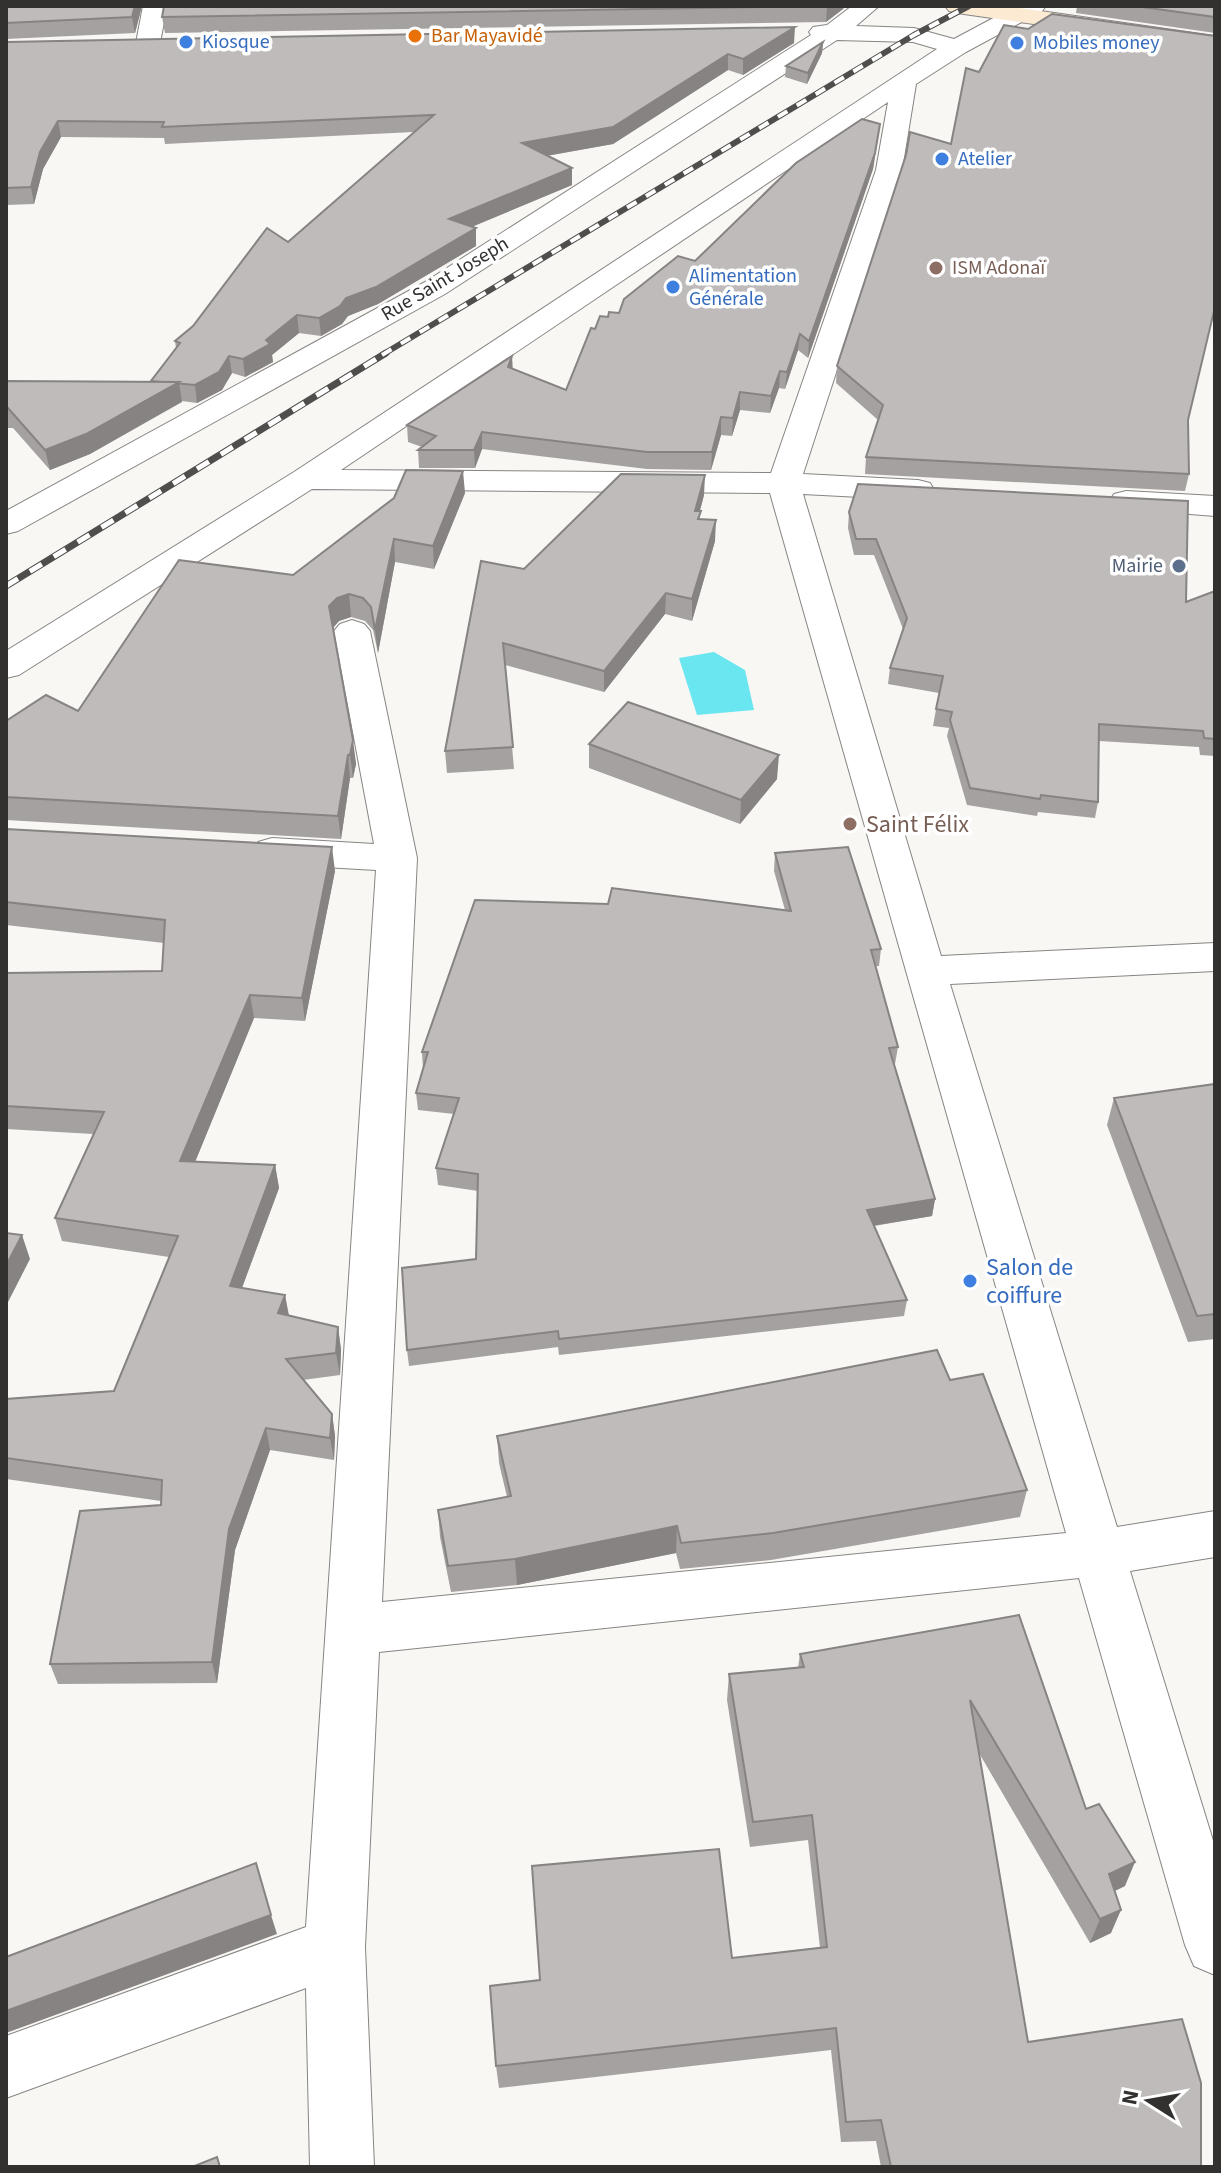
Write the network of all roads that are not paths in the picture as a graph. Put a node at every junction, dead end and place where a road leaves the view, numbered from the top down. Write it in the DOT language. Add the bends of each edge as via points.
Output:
graph roads {
  1 [pos="155,6"];
  2 [pos="867,6"];
  3 [pos="957,6"];
  4 [pos="1029,8"];
  5 [pos="833,32"];
  6 [pos="1215,32"];
  7 [pos="785,33"];
  8 [pos="1215,43"];
  9 [pos="117,44"];
  10 [pos="957,47"];
  11 [pos="904,83"];
  12 [pos="305,479"];
  13 [pos="784,483"];
  14 [pos="944,491"];
  15 [pos="1103,500"];
  16 [pos="1215,506"];
  17 [pos="6,524"];
  18 [pos="352,631"];
  19 [pos="6,667"];
  20 [pos="241,849"];
  21 [pos="397,858"];
  22 [pos="1215,957"];
  23 [pos="925,971"];
  24 [pos="1215,1534"];
  25 [pos="1098,1553"];
  26 [pos="351,1630"];
  27 [pos="1215,1945"];
  28 [pos="335,1947"];
  29 [pos="6,2067"];
  30 [pos="342,2167"];
  1 -- 9 [label="street" via="156,42"];
  2 -- 5 [label="street, Rue Saint Joseph"];
  3 -- 4 [label="main road"];
  4 -- 6 [label="main road"];
  4 -- 8 [label="main road"];
  4 -- 10 [label="street"];
  5 -- 7 [label="street"];
  5 -- 10 [label="street" via="914,35"];
  5 -- 17 [label="street, Rue Saint Joseph" via="435,288"];
  10 -- 11 [label="street"];
  11 -- 12 [label="street"];
  11 -- 13 [label="street" via="889,170"];
  12 -- 13 [label="street"];
  12 -- 19 [label="street"];
  13 -- 14 [label="street"];
  13 -- 23 [label="street"];
  15 -- 16 [label="street"];
  18 -- 21 [label="street"];
  20 -- 21 [label="street"];
  21 -- 26 [label="street"];
  22 -- 23 [label="street"];
  23 -- 25 [label="street"];
  24 -- 25 [label="street"];
  25 -- 26 [label="street"];
  25 -- 27 [label="street"];
  26 -- 28 [label="street"];
  28 -- 29 [label="street"];
  28 -- 30 [label="street"];
}
